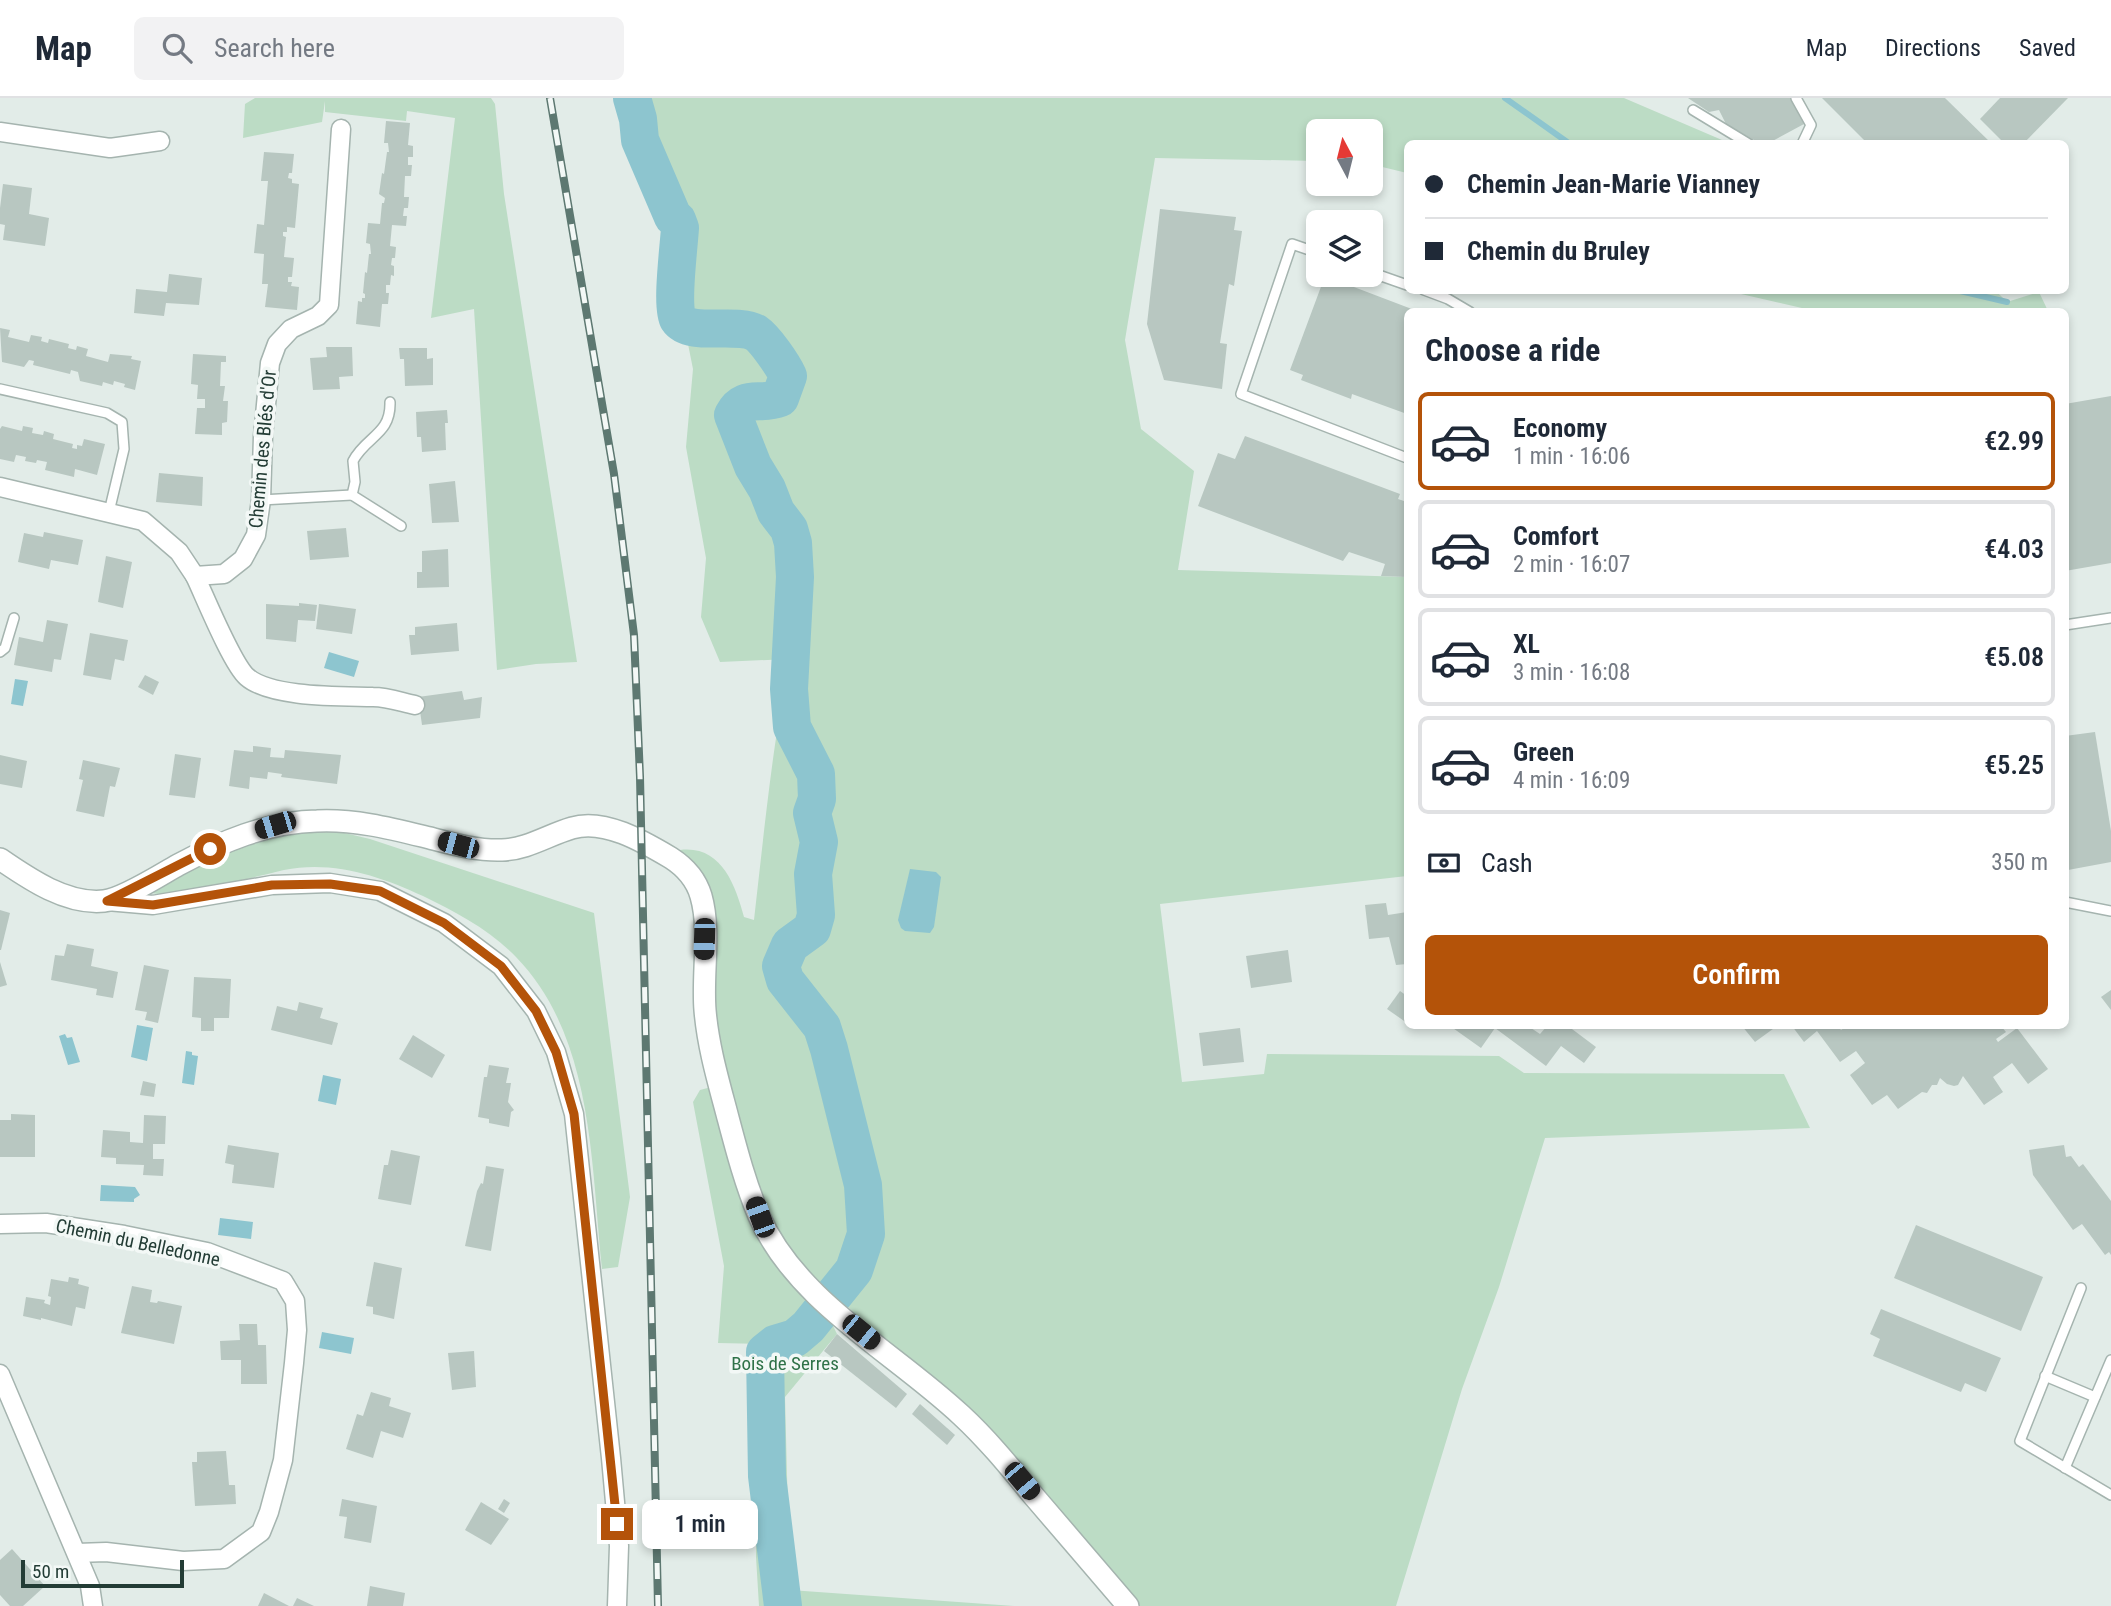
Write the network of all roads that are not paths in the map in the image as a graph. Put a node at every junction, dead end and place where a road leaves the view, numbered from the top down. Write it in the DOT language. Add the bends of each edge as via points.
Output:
graph roads {
  1 [pos="1796,98"];
  2 [pos="1693,110"];
  3 [pos="341,129"];
  4 [pos="0,132"];
  5 [pos="1742,140"];
  6 [pos="1804,140"];
  7 [pos="160,141"];
  8 [pos="1306,249"];
  9 [pos="1383,277"];
  10 [pos="1404,284"];
  11 [pos="1435,294"];
  12 [pos="1463,308"];
  13 [pos="0,389"];
  14 [pos="390,402"];
  15 [pos="1404,457"];
  16 [pos="0,487"];
  17 [pos="352,495"];
  18 [pos="261,500"];
  19 [pos="109,512"];
  20 [pos="401,526"];
  21 [pos="195,576"];
  22 [pos="14,618"];
  23 [pos="2111,618"];
  24 [pos="2069,624"];
  25 [pos="0,652"];
  26 [pos="415,705"];
  27 [pos="0,859"];
  28 [pos="107,901"];
  29 [pos="2069,903"];
  30 [pos="2111,911"];
  31 [pos="0,1224"];
  32 [pos="2081,1288"];
  33 [pos="2111,1360"];
  34 [pos="0,1374"];
  35 [pos="2045,1376"];
  36 [pos="2095,1397"];
  37 [pos="2065,1468"];
  38 [pos="2110,1493"];
  39 [pos="77,1553"];
  40 [pos="93,1606"];
  41 [pos="617,1606"];
  42 [pos="1128,1606"];
  1 -- 6 [label="lane" via="1811,125"];
  2 -- 5 [label="lane"];
  3 -- 18 [label="street, Chemin des Blés d'Or" via="329,305 291,329 277,344 270,363"];
  4 -- 7 [label="street" via="110,148"];
  8 -- 15 [label="lane" via="1292,244 1241,394"];
  9 -- 10 [label="lane"];
  11 -- 12 [label="lane"];
  13 -- 19 [label="lane" via="107,413 122,422 124,449"];
  14 -- 17 [label="lane" via="383,429 353,461"];
  16 -- 19 [label="street"];
  17 -- 18 [label="lane"];
  17 -- 20 [label="lane"];
  18 -- 21 [label="street, Chemin des Blés d'Or" via="256,534 243,559 224,574"];
  19 -- 21 [label="street" via="155,528"];
  21 -- 26 [label="street" via="247,677 304,694 376,697"];
  22 -- 25 [label="lane"];
  23 -- 24 [label="lane"];
  27 -- 28 [label="street" via="53,890 81,900"];
  28 -- 41 [label="street" via="153,905 272,885 330,884 380,891 444,923 501,966 536,1011 556,1052 574,1114 615,1496"];
  28 -- 42 [label="street" via="220,845 293,822 365,824 503,850 530,845 570,828 596,825 665,855 685,870 701,897 707,1031 746,1181 778,1251 816,1296 986,1439"];
  29 -- 30 [label="lane"];
  31 -- 39 [label="street, Chemin du Belledonne" via="46,1223 207,1252 283,1281 295,1301 295,1363 283,1460 261,1532 224,1559 183,1561"];
  32 -- 35 [label="lane"];
  33 -- 36 [label="lane"];
  34 -- 39 [label="street"];
  35 -- 36 [label="lane"];
  35 -- 37 [label="lane" via="2020,1441"];
  36 -- 37 [label="lane"];
  37 -- 38 [label="lane"];
  39 -- 40 [label="street"];
}
